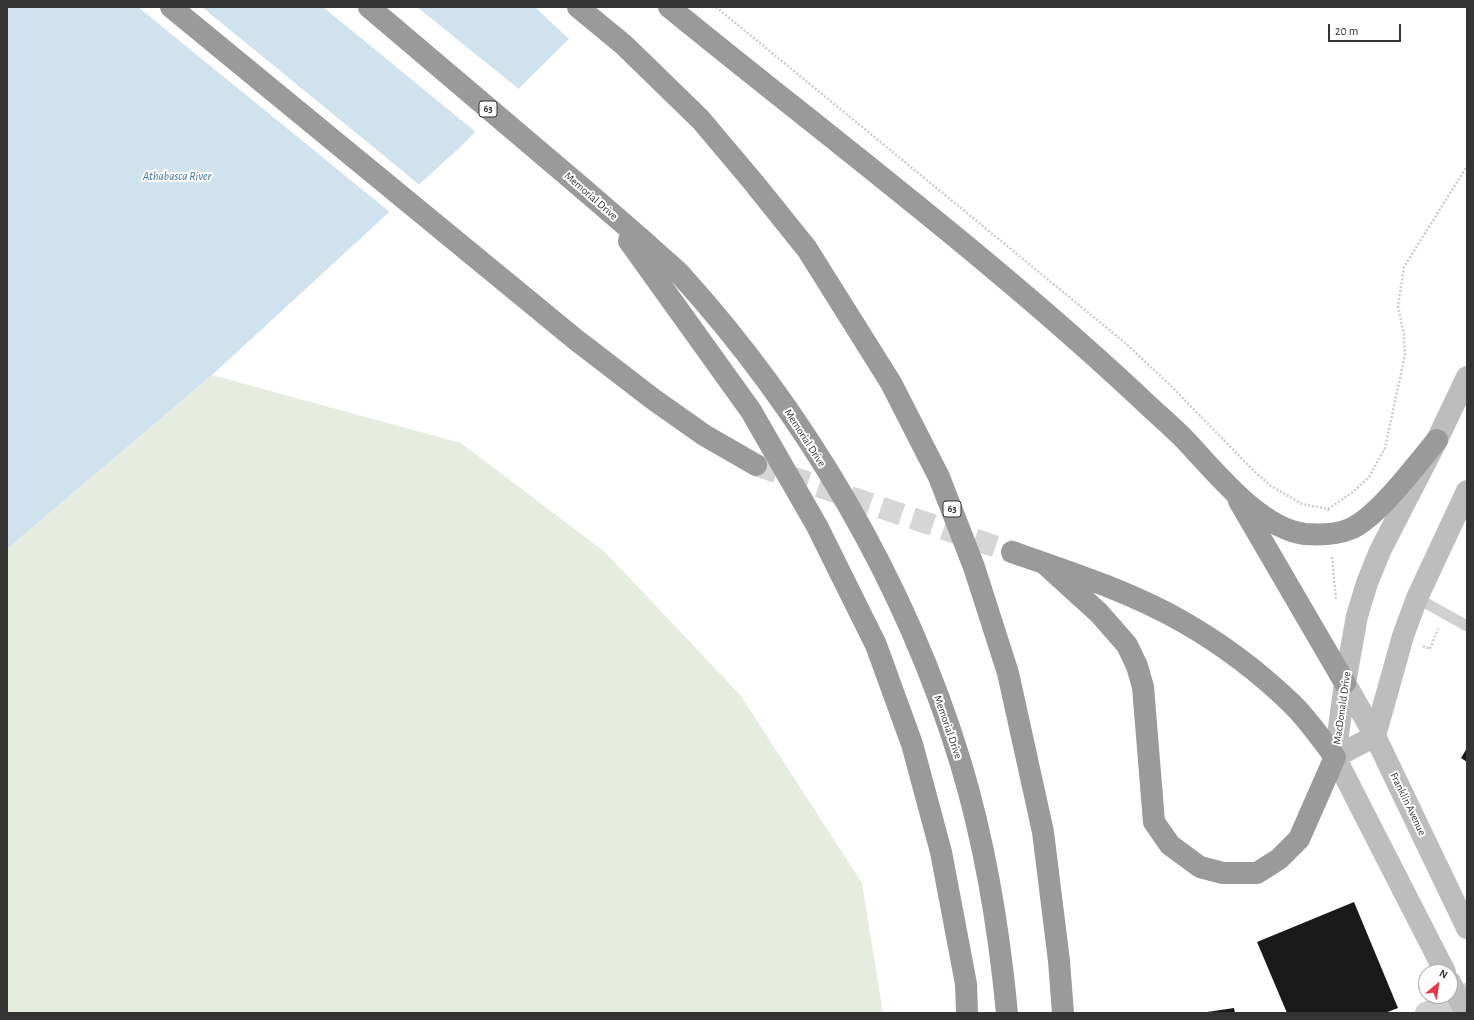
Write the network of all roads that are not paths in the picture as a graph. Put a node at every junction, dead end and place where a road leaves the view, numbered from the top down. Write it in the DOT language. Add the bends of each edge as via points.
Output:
graph roads {
  1 [pos="171,7"];
  2 [pos="369,7"];
  3 [pos="578,7"];
  4 [pos="669,7"];
  5 [pos="608,210"];
  6 [pos="1467,377"];
  7 [pos="1437,440"];
  8 [pos="756,465"];
  9 [pos="1467,491"];
  10 [pos="1234,493"];
  11 [pos="1012,552"];
  12 [pos="1044,563"];
  13 [pos="1417,598"];
  14 [pos="1467,626"];
  15 [pos="1345,683"];
  16 [pos="1375,736"];
  17 [pos="1335,757"];
  18 [pos="1467,928"];
  19 [pos="1441,964"];
  20 [pos="1460,997"];
  21 [pos="967,1013"];
  22 [pos="1007,1013"];
  23 [pos="1063,1013"];
  24 [pos="1426,1013"];
  1 -- 8 [label="highway" via="574,339 653,400 704,435"];
  2 -- 5 [label="highway, Memorial Drive / 63"];
  3 -- 23 [label="highway, 63" via="624,45 701,120 807,249 891,383 939,477 974,567 1008,673 1043,832"];
  4 -- 10 [label="highway" via="1038,306 1140,397 1186,441"];
  5 -- 21 [label="highway" via="752,411 817,526 876,645 912,744 941,852 966,984"];
  5 -- 22 [label="highway, Memorial Drive / 63" via="677,270 737,341 779,396 860,524 926,666 961,764 987,869"];
  6 -- 7 [label="street, MacDonald Drive"];
  7 -- 10 [label="highway" via="1370,517 1350,529 1330,534 1304,534 1288,530 1275,524"];
  7 -- 15 [label="street, MacDonald Drive" via="1380,551 1367,583 1357,616"];
  9 -- 13 [label="street"];
  10 -- 15 [label="highway"];
  11 -- 12 [label="highway"];
  12 -- 17 [label="highway" via="1140,600 1185,622 1221,645 1292,704"];
  12 -- 17 [label="highway" via="1099,612 1127,645 1143,687 1154,822 1170,845 1200,867 1223,873 1257,873 1279,859 1299,839"];
  13 -- 14 [label="lane"];
  13 -- 16 [label="street" via="1402,636"];
  15 -- 16 [label="street, Franklin Avenue"];
  15 -- 17 [label="street, MacDonald Drive"];
  16 -- 17 [label="street, MacDonald Drive"];
  16 -- 18 [label="street, Franklin Avenue"];
  17 -- 19 [label="street"];
  20 -- 24 [label="street"];
}
